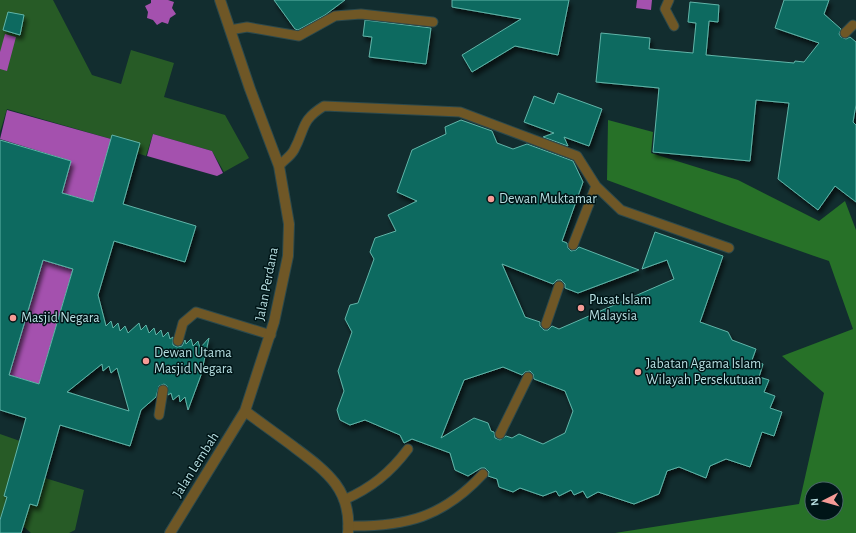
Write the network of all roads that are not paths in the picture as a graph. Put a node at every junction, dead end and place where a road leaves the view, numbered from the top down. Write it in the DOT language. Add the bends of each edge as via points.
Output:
graph roads {
  1 [pos="222,0"];
  2 [pos="669,0"];
  3 [pos="433,22"];
  4 [pos="853,25"];
  5 [pos="674,26"];
  6 [pos="230,30"];
  7 [pos="845,33"];
  8 [pos="279,166"];
  9 [pos="596,186"];
  10 [pos="573,245"];
  11 [pos="729,248"];
  12 [pos="558,286"];
  13 [pos="546,324"];
  14 [pos="271,334"];
  15 [pos="178,342"];
  16 [pos="528,377"];
  17 [pos="163,390"];
  18 [pos="245,411"];
  19 [pos="159,415"];
  20 [pos="500,434"];
  21 [pos="408,449"];
  22 [pos="483,474"];
  23 [pos="344,500"];
  24 [pos="348,529"];
  25 [pos="170,533"];
  1 -- 6 [label="street, Jalan Perdana"];
  2 -- 5 [label="lane" via="665,9"];
  3 -- 6 [label="lane" via="361,14 335,16 299,36 247,27"];
  4 -- 7 [label="lane"];
  6 -- 8 [label="street, Jalan Perdana"];
  8 -- 9 [label="lane" via="294,151 302,126 312,114 324,106 460,112 577,156"];
  8 -- 14 [label="street, Jalan Perdana" via="289,224 289,242"];
  9 -- 10 [label="lane"];
  9 -- 11 [label="lane" via="621,210"];
  12 -- 13 [label="lane"];
  14 -- 15 [label="lane" via="196,312 182,323"];
  14 -- 18 [label="street, Jalan Perdana"];
  16 -- 20 [label="lane"];
  17 -- 19 [label="lane"];
  18 -- 23 [label="street" via="326,470"];
  18 -- 25 [label="street, Jalan Lembah"];
  21 -- 23 [label="lane" via="396,466 380,480 363,492"];
  22 -- 24 [label="lane" via="461,496 418,518"];
  23 -- 24 [label="street"];
}
